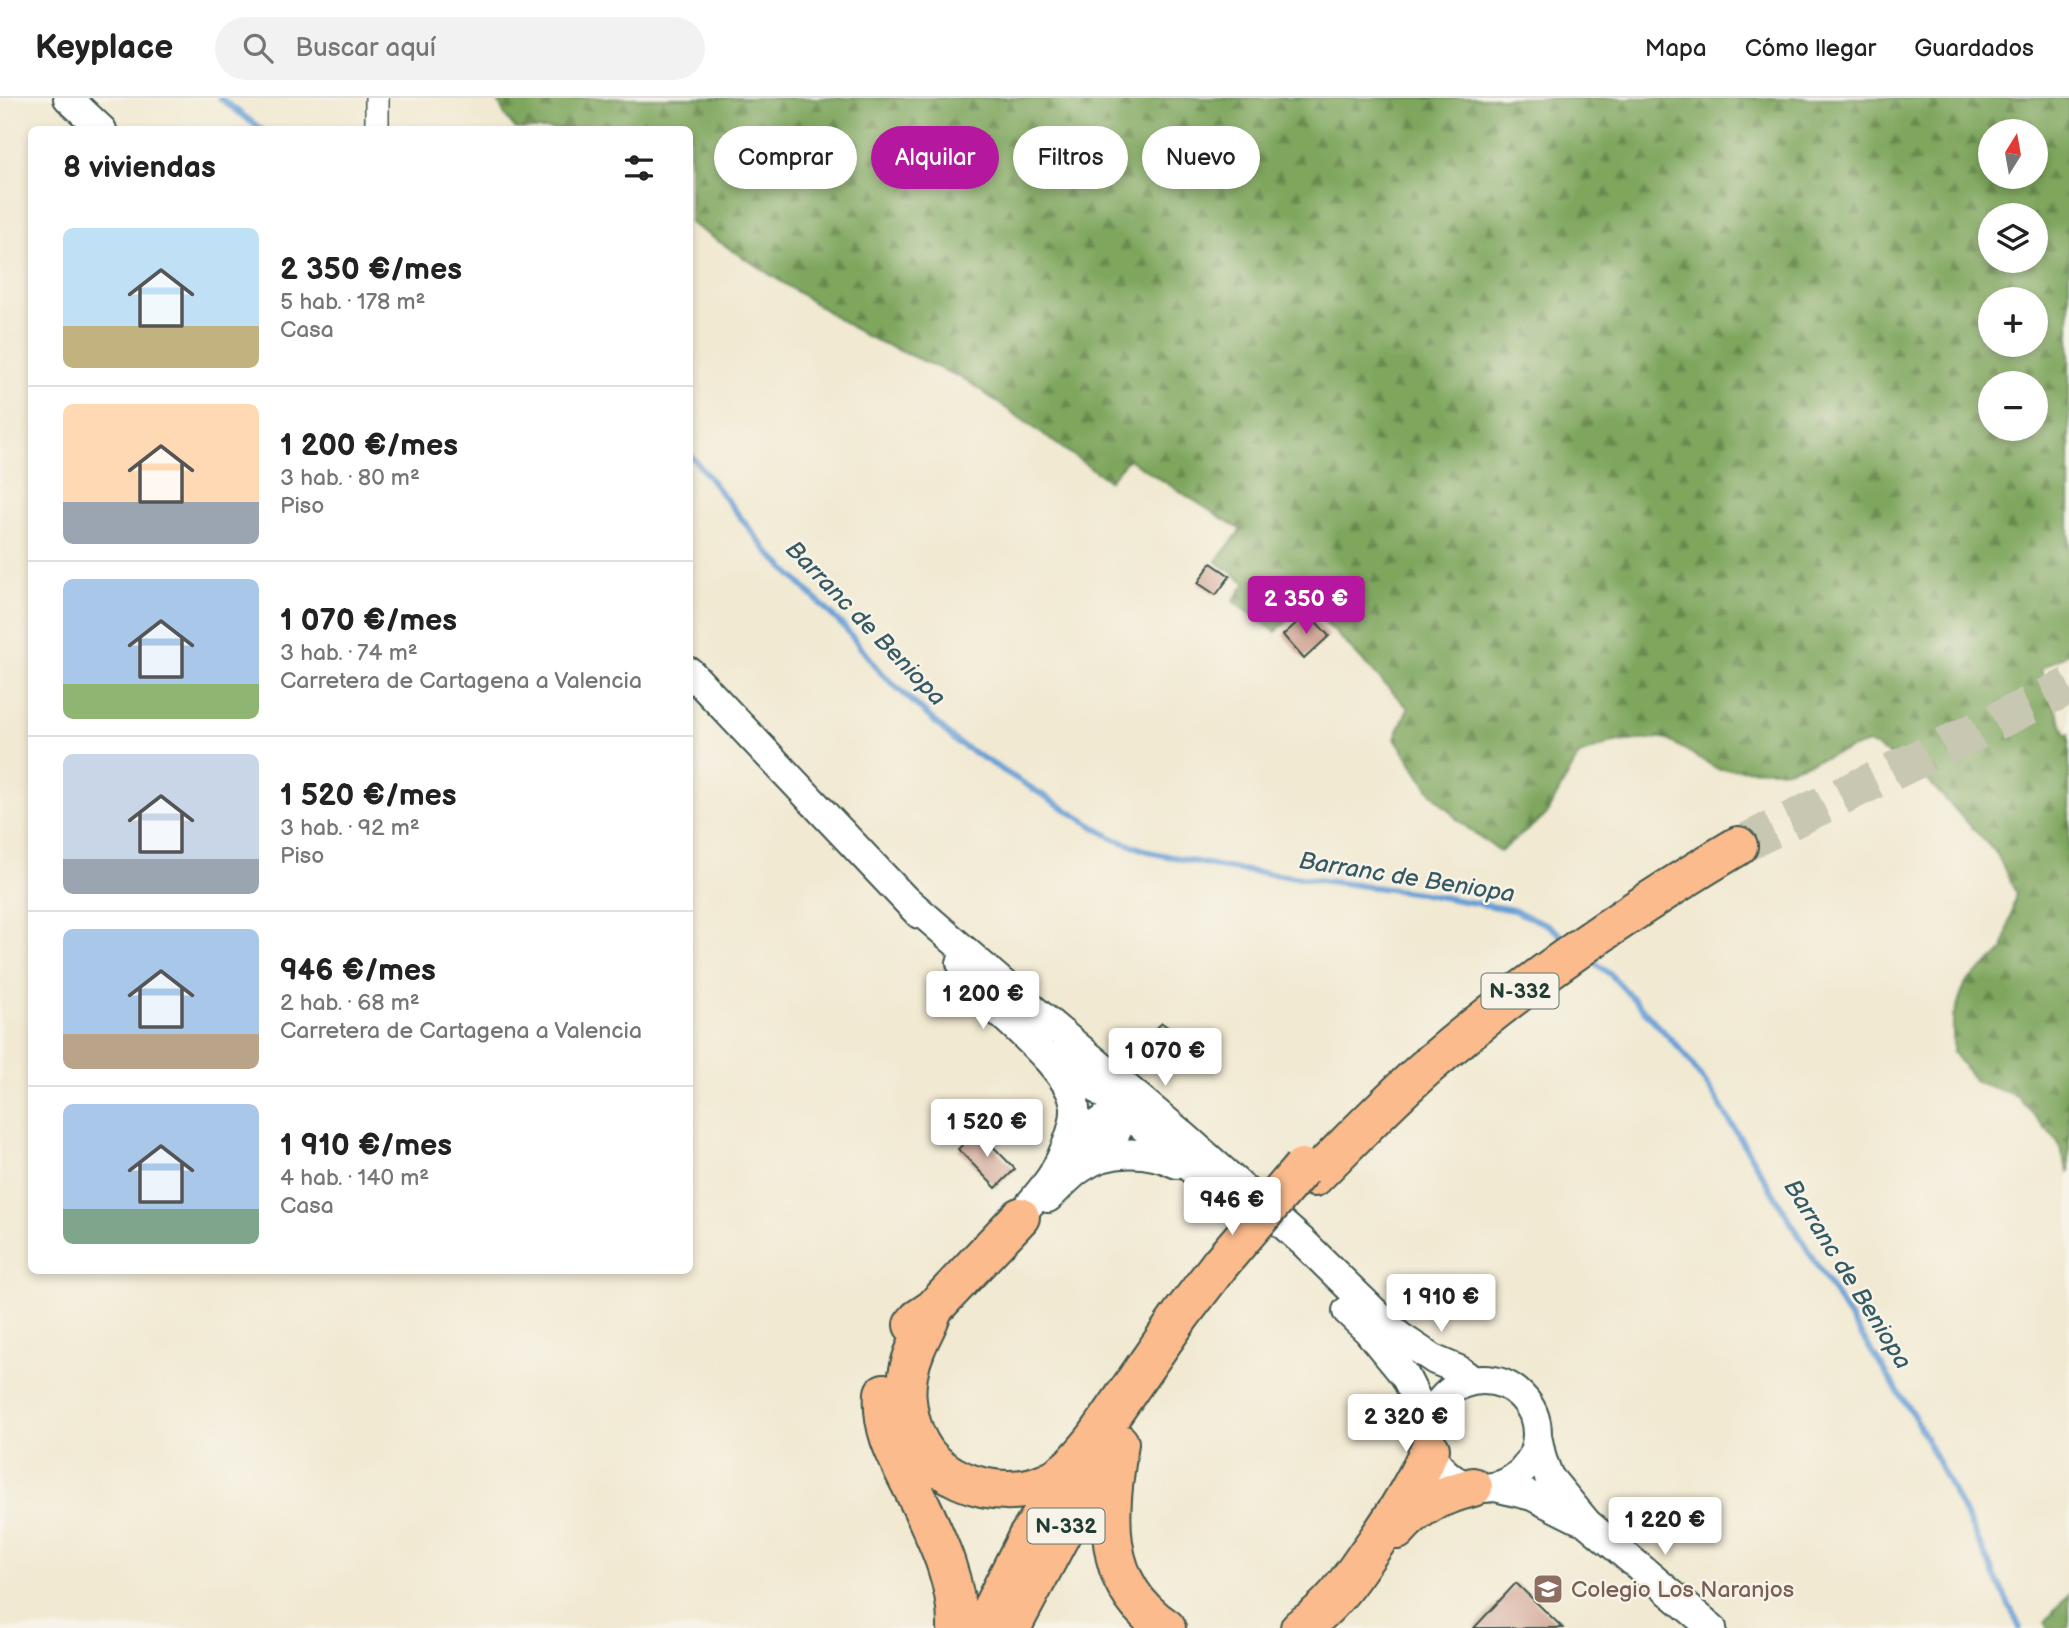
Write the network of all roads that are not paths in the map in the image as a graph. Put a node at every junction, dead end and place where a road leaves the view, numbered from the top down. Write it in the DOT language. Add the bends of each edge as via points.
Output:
graph roads {
  1 [pos="68,98"];
  2 [pos="377,98"];
  3 [pos="98,126"];
  4 [pos="377,126"];
  5 [pos="693,675"];
  6 [pos="1738,846"];
  7 [pos="908,901"];
  8 [pos="982,987"];
  9 [pos="1014,993"];
  10 [pos="1125,1111"];
  11 [pos="1095,1160"];
  12 [pos="1060,1161"];
  13 [pos="1194,1172"];
  14 [pos="1020,1217"];
  15 [pos="1226,1268"];
  16 [pos="933,1309"];
  17 [pos="1382,1319"];
  18 [pos="1472,1380"];
  19 [pos="1122,1425"];
  20 [pos="1537,1436"];
  21 [pos="1429,1437"];
  22 [pos="1083,1453"];
  23 [pos="1484,1487"];
  24 [pos="1587,1523"];
  25 [pos="957,1628"];
  26 [pos="982,1628"];
  27 [pos="1012,1628"];
  28 [pos="1166,1628"];
  29 [pos="1300,1628"];
  30 [pos="1326,1628"];
  31 [pos="1713,1628"];
  1 -- 3 [label="street"];
  2 -- 4 [label="street"];
  5 -- 7 [label="street"];
  6 -- 15 [label="highway, N-332" via="1615,922 1583,928 1525,968 1424,1060 1381,1110 1308,1172"];
  7 -- 8 [label="street"];
  7 -- 9 [label="street"];
  8 -- 10 [label="street"];
  8 -- 12 [label="street" via="988,1002 1063,1077 1072,1094 1076,1109"];
  9 -- 10 [label="street" via="1023,1009 1126,1101"];
  9 -- 17 [label="street" via="1184,1136"];
  10 -- 11 [label="street" via="1115,1137"];
  10 -- 12 [label="street" via="1100,1121"];
  10 -- 13 [label="street"];
  10 -- 17 [label="street" via="1140,1113 1353,1301"];
  11 -- 13 [label="street" via="1140,1153 1160,1156"];
  11 -- 14 [label="street" via="1038,1208"];
  12 -- 14 [label="street"];
  13 -- 21 [label="street" via="1368,1331 1405,1376"];
  14 -- 16 [label="highway"];
  15 -- 19 [label="highway, N-332"];
  15 -- 22 [label="highway" via="1181,1315"];
  16 -- 22 [label="highway" via="914,1355 906,1400 911,1423 929,1456 955,1477 1004,1491 1047,1483"];
  16 -- 25 [label="highway" via="918,1319 892,1359 885,1416 895,1454 945,1560 953,1585"];
  17 -- 18 [label="street" via="1399,1336"];
  18 -- 20 [label="street" via="1489,1379 1518,1392 1536,1420"];
  18 -- 21 [label="street" via="1444,1395 1434,1409"];
  19 -- 27 [label="highway, N-332"];
  19 -- 28 [label="highway" via="1110,1527 1114,1557 1142,1609"];
  20 -- 23 [label="street" via="1525,1469 1511,1480"];
  20 -- 24 [label="street" via="1549,1478"];
  21 -- 23 [label="street" via="1436,1463 1446,1474 1459,1483"];
  21 -- 29 [label="highway" via="1404,1503 1331,1604"];
  22 -- 26 [label="highway" via="1027,1538"];
  23 -- 24 [label="street" via="1532,1496"];
  23 -- 30 [label="highway" via="1445,1495 1405,1520"];
  24 -- 31 [label="street"];
}
